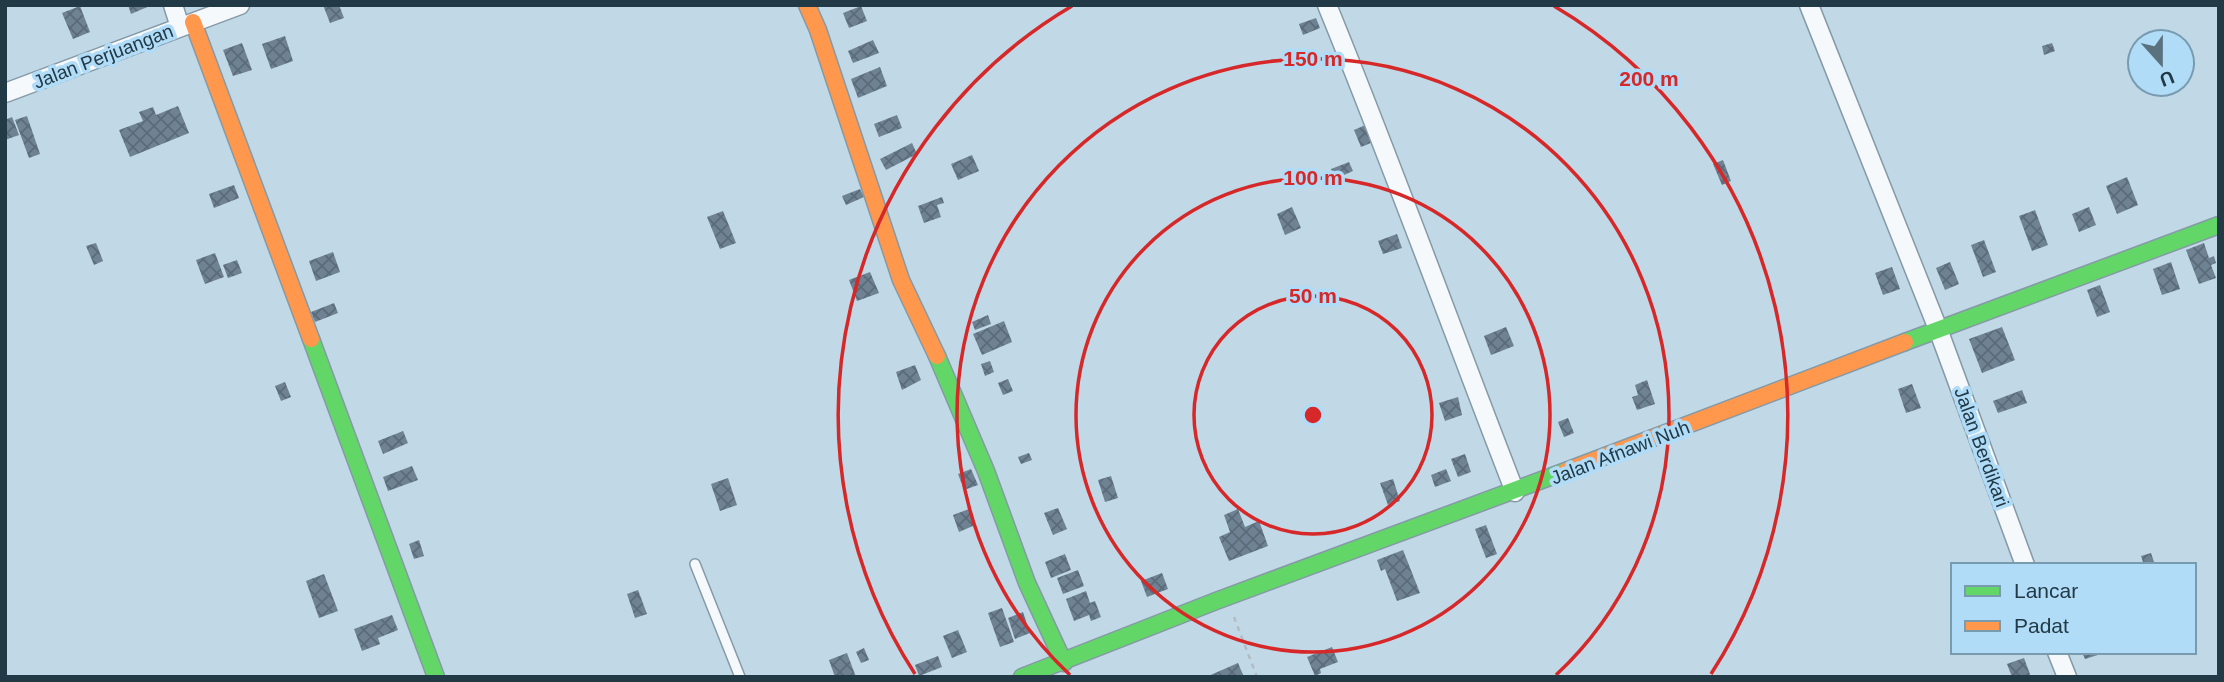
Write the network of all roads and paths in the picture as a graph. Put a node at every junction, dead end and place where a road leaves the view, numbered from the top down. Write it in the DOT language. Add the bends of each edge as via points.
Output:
graph roads {
  1 [pos="173,5"];
  2 [pos="240,5"];
  3 [pos="807,5"];
  4 [pos="1327,5"];
  5 [pos="1810,5"];
  6 [pos="187,24"];
  7 [pos="5,93"];
  8 [pos="2219,225"];
  9 [pos="1938,329"];
  10 [pos="1515,492"];
  11 [pos="2024,563"];
  12 [pos="695,564"];
  13 [pos="1226,597"];
  14 [pos="2058,654"];
  15 [pos="1064,663"];
  16 [pos="436,677"];
  17 [pos="740,677"];
  18 [pos="1022,677"];
  19 [pos="1257,677"];
  20 [pos="2067,677"];
  1 -- 6 [label="street"];
  2 -- 6 [label="street, Jalan Perjuangan"];
  3 -- 15 [label="street" via="901,280"];
  4 -- 10 [label="street"];
  5 -- 9 [label="street, Jalan Berdikari"];
  6 -- 7 [label="street, Jalan Perjuangan"];
  6 -- 16 [label="street"];
  8 -- 9 [label="street, Jalan Afnawi Nuh"];
  9 -- 10 [label="street, Jalan Afnawi Nuh"];
  9 -- 11 [label="street, Jalan Berdikari"];
  10 -- 13 [label="street, Jalan Afnawi Nuh"];
  12 -- 17 [label="lane"];
  13 -- 15 [label="street, Jalan Afnawi Nuh"];
  13 -- 19 [label="path"];
  14 -- 20 [label="street"];
  15 -- 18 [label="street, Jalan Afnawi Nuh"];
}
